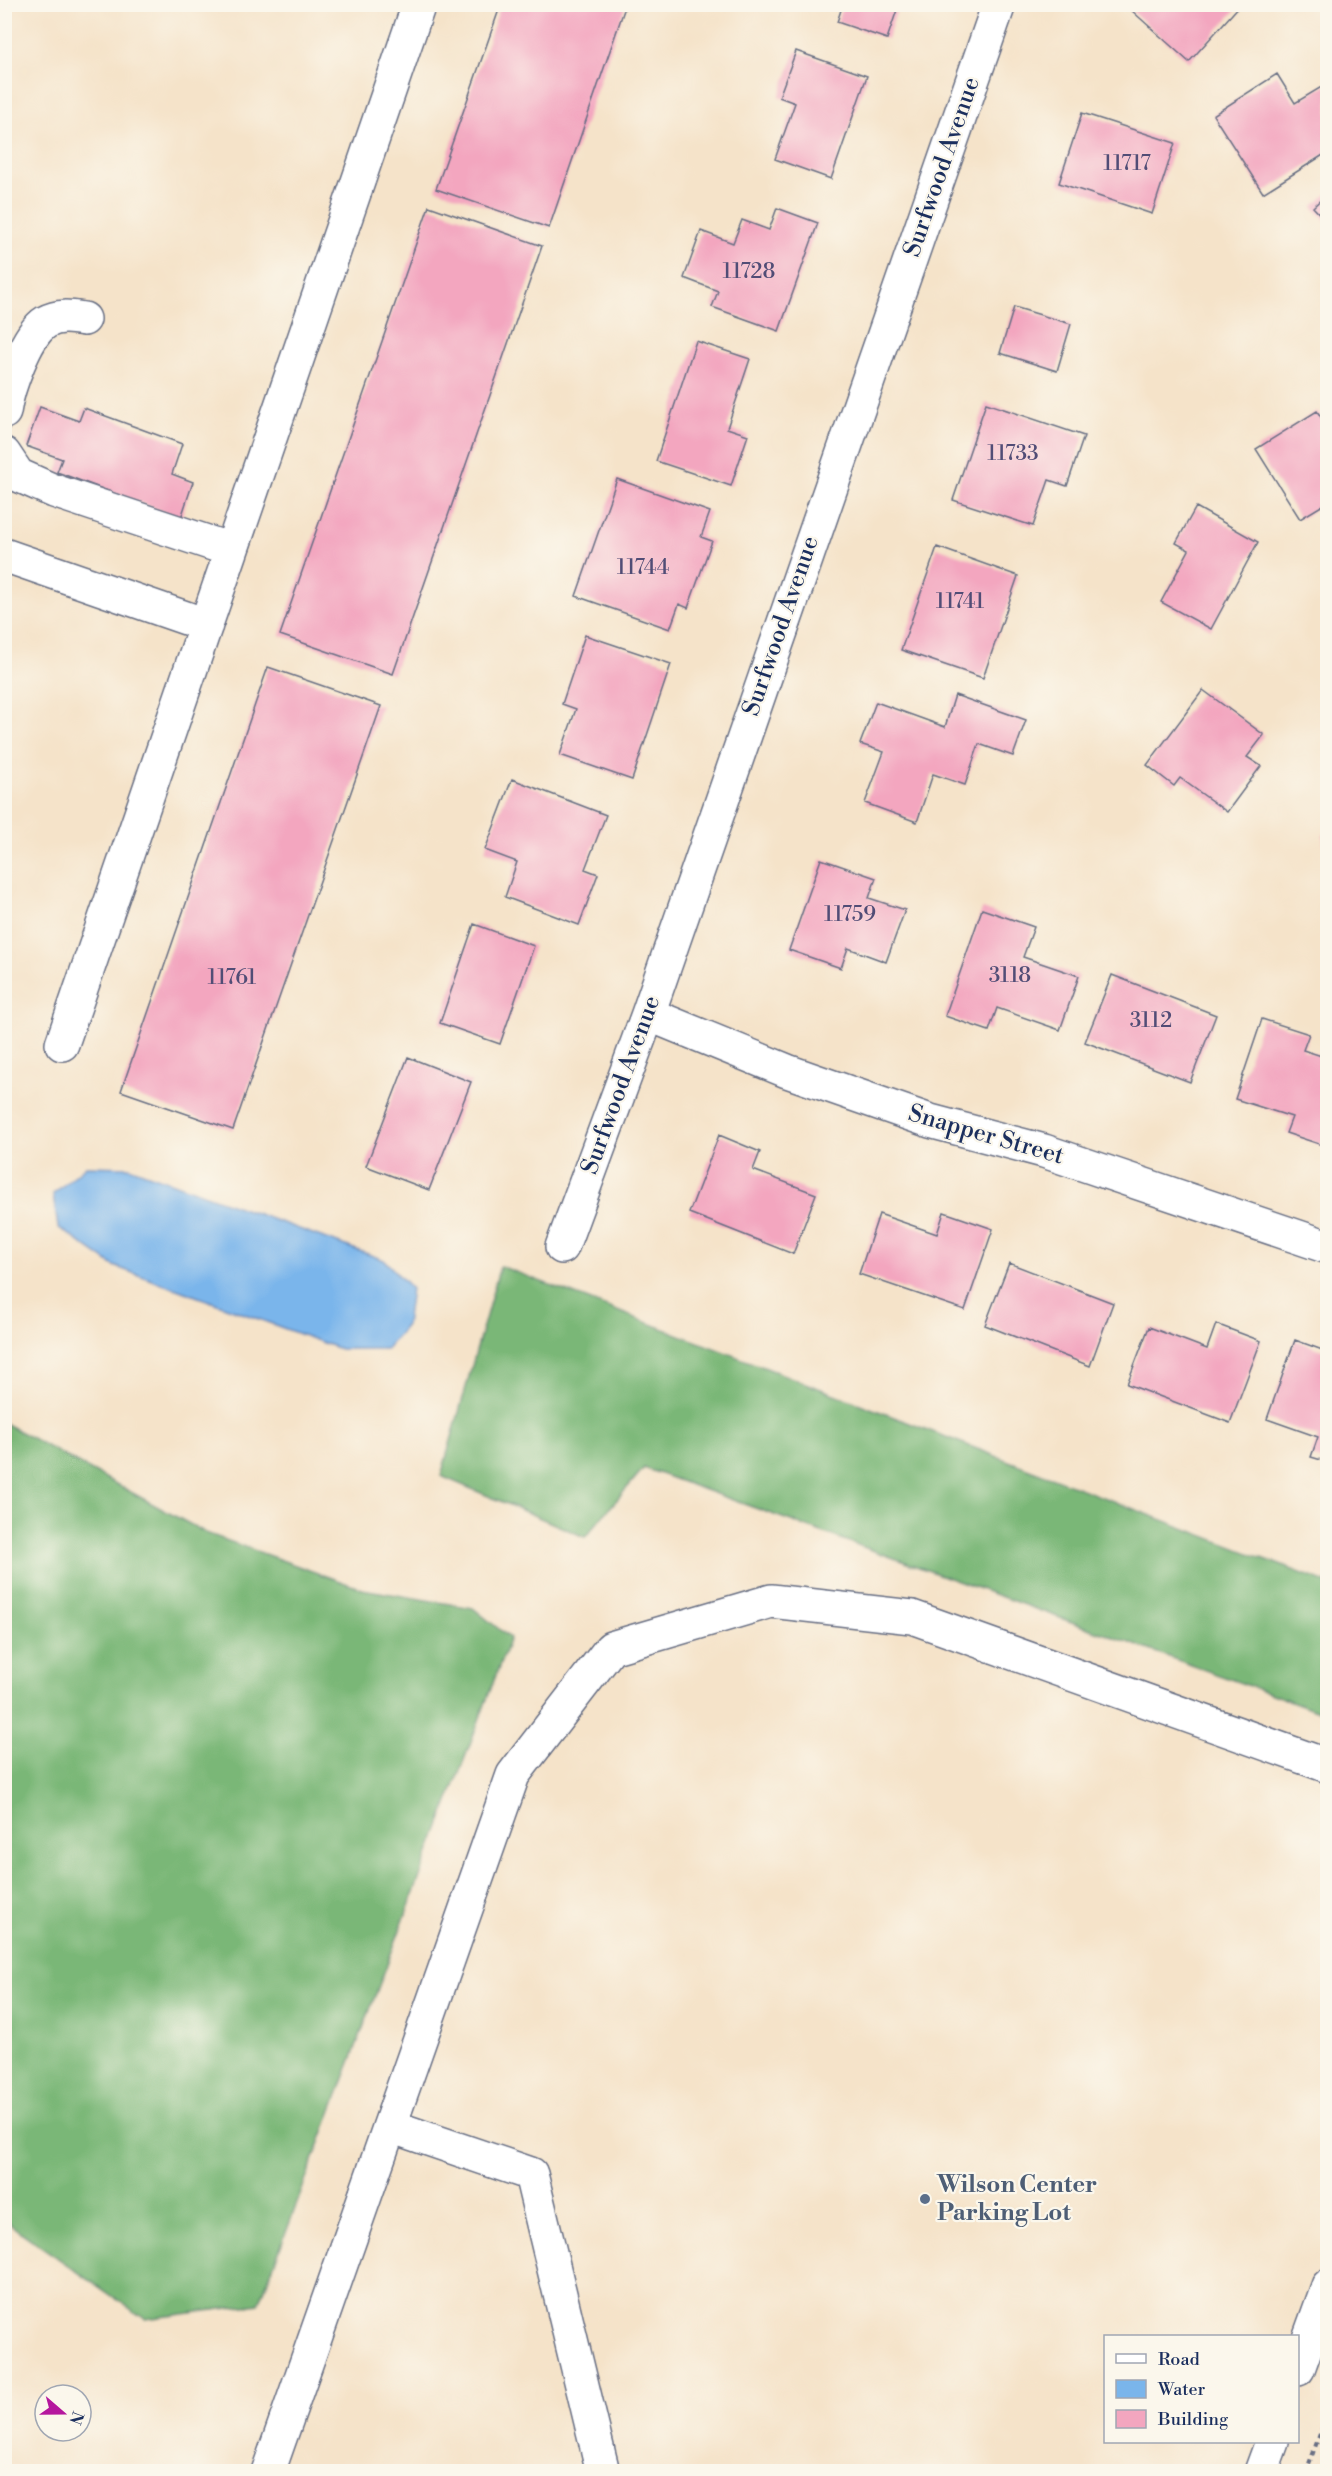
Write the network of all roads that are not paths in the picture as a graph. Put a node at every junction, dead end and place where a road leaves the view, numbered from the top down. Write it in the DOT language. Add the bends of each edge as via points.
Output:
graph roads {
  1 [pos="418,4"];
  2 [pos="999,4"];
  3 [pos="84,319"];
  4 [pos="4,412"];
  5 [pos="4,454"];
  6 [pos="231,550"];
  7 [pos="4,555"];
  8 [pos="206,625"];
  9 [pos="648,1014"];
  10 [pos="62,1044"];
  11 [pos="562,1247"];
  12 [pos="1328,1247"];
  13 [pos="1328,1766"];
  14 [pos="390,2127"];
  15 [pos="1328,2286"];
  16 [pos="1299,2366"];
  17 [pos="1272,2443"];
  18 [pos="268,2472"];
  19 [pos="603,2472"];
  20 [pos="1261,2472"];
  1 -- 6 [label="street"];
  2 -- 9 [label="street, Surfwood Avenue"];
  3 -- 4 [label="street" via="65,316 45,322 25,348 6,396"];
  5 -- 6 [label="street" via="18,475 54,491"];
  6 -- 8 [label="street"];
  7 -- 8 [label="street"];
  8 -- 10 [label="street"];
  9 -- 11 [label="street, Surfwood Avenue"];
  9 -- 12 [label="street, Snapper Street" via="787,1071 919,1117 1044,1150"];
  13 -- 14 [label="street" via="912,1617 771,1601 610,1648 513,1775"];
  14 -- 18 [label="street"];
  14 -- 19 [label="street" via="531,2174"];
  15 -- 16 [label="street"];
  17 -- 20 [label="street"];
}
